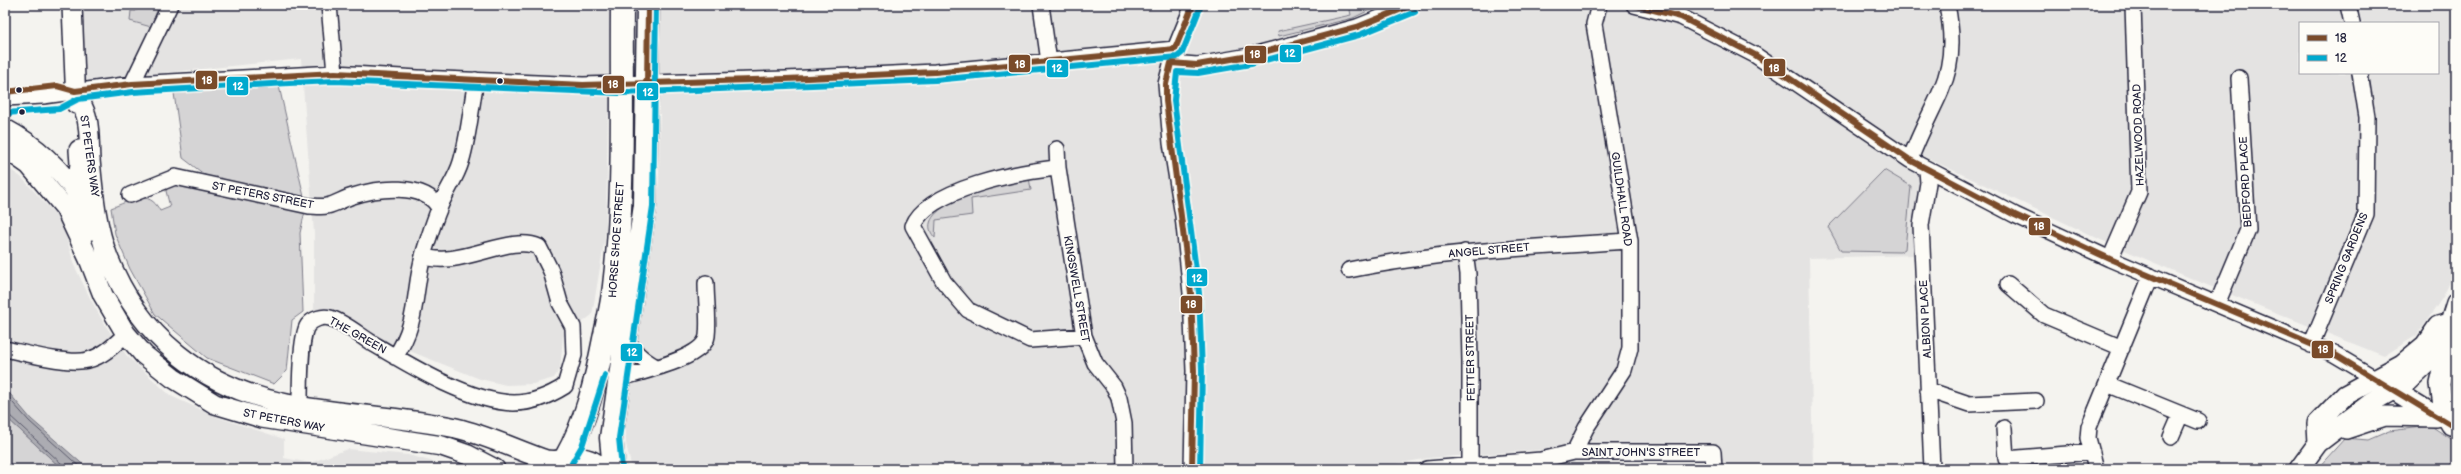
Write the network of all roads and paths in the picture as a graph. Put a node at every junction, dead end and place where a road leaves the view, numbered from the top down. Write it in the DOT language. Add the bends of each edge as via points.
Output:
graph roads {
  1 [pos="72,5"];
  2 [pos="170,5"];
  3 [pos="328,5"];
  4 [pos="622,5"];
  5 [pos="648,5"];
  6 [pos="1041,5"];
  7 [pos="1193,5"];
  8 [pos="1412,5"];
  9 [pos="1599,5"];
  10 [pos="1948,5"];
  11 [pos="2133,5"];
  12 [pos="2348,5"];
  13 [pos="1643,6"];
  14 [pos="2352,22"];
  15 [pos="1173,56"];
  16 [pos="1049,62"];
  17 [pos="335,73"];
  18 [pos="2360,74"];
  19 [pos="2239,78"];
  20 [pos="476,80"];
  21 [pos="132,84"];
  22 [pos="647,84"];
  23 [pos="621,85"];
  24 [pos="75,91"];
  25 [pos="5,92"];
  26 [pos="5,98"];
  27 [pos="5,105"];
  28 [pos="5,129"];
  29 [pos="5,148"];
  30 [pos="1057,149"];
  31 [pos="1910,160"];
  32 [pos="1058,168"];
  33 [pos="1927,170"];
  34 [pos="76,192"];
  35 [pos="130,195"];
  36 [pos="439,208"];
  37 [pos="100,229"];
  38 [pos="1630,241"];
  39 [pos="86,252"];
  40 [pos="1465,252"];
  41 [pos="423,256"];
  42 [pos="2110,259"];
  43 [pos="1349,270"];
  44 [pos="2152,276"];
  45 [pos="706,283"];
  46 [pos="2008,284"];
  47 [pos="2456,303"];
  48 [pos="2217,304"];
  49 [pos="2449,323"];
  50 [pos="126,334"];
  51 [pos="626,336"];
  52 [pos="1084,336"];
  53 [pos="2311,345"];
  54 [pos="2122,348"];
  55 [pos="5,349"];
  56 [pos="395,357"];
  57 [pos="656,367"];
  58 [pos="2375,377"];
  59 [pos="618,379"];
  60 [pos="2107,384"];
  61 [pos="2392,389"];
  62 [pos="1928,390"];
  63 [pos="2036,401"];
  64 [pos="300,406"];
  65 [pos="2181,414"];
  66 [pos="2198,421"];
  67 [pos="2448,424"];
  68 [pos="299,425"];
  69 [pos="2004,428"];
  70 [pos="2171,437"];
  71 [pos="2325,438"];
  72 [pos="1574,452"];
  73 [pos="2092,452"];
  74 [pos="557,463"];
  75 [pos="1470,465"];
  76 [pos="490,467"];
  77 [pos="601,469"];
  78 [pos="614,469"];
  79 [pos="1125,469"];
  80 [pos="1192,469"];
  81 [pos="1427,469"];
  82 [pos="1714,469"];
  83 [pos="1932,469"];
  84 [pos="2096,469"];
  85 [pos="2299,469"];
  1 -- 24 [label="main road"];
  2 -- 21 [label="street"];
  3 -- 17 [label="street"];
  4 -- 23 [label="highway, HORSE SHOE STREET"];
  5 -- 22 [label="highway, HORSE SHOE STREET"];
  6 -- 16 [label="street"];
  7 -- 15 [label="street"];
  8 -- 15 [label="street" via="1357,27 1249,56 1197,65"];
  9 -- 38 [label="street, GUILDHALL ROAD" via="1594,24"];
  10 -- 31 [label="street" via="1952,26 1952,55 1948,78 1936,106 1920,132"];
  11 -- 42 [label="street, HAZELWOOD ROAD" via="2140,192"];
  12 -- 14 [label="street"];
  13 -- 31 [label="street" via="1681,16 1755,55"];
  15 -- 16 [label="street"];
  15 -- 80 [label="street" via="1166,84 1166,101 1192,293"];
  16 -- 22 [label="street" via="919,72"];
  17 -- 20 [label="street"];
  17 -- 21 [label="street"];
  18 -- 53 [label="street, SPRING GARDENS" via="2367,117 2366,214"];
  19 -- 48 [label="street, BEDFORD PLACE" via="2248,230"];
  20 -- 23 [label="street"];
  20 -- 36 [label="street" via="461,161 453,183"];
  21 -- 24 [label="street"];
  22 -- 23 [label="street"];
  22 -- 51 [label="highway, HORSE SHOE STREET" via="645,205"];
  23 -- 74 [label="highway, HORSE SHOE STREET" via="620,213 614,286 595,381 575,443"];
  24 -- 25 [label="street" via="57,86"];
  24 -- 26 [label="street"];
  24 -- 27 [label="street" via="58,101"];
  24 -- 34 [label="main road, ST PETERS WAY" via="80,164"];
  24 -- 37 [label="main road, ST PETERS WAY" via="88,121 90,159"];
  28 -- 34 [label="main road" via="37,148 64,174"];
  29 -- 39 [label="main road" via="28,165 59,200"];
  30 -- 32 [label="street, KINGSWELL STREET"];
  31 -- 33 [label="street"];
  32 -- 52 [label="street, KINGSWELL STREET"];
  32 -- 52 [label="street" via="975,184 922,213 916,218 913,226 944,282 968,310 1030,340"];
  33 -- 42 [label="street"];
  33 -- 62 [label="street, ALBION PLACE" via="1928,183 1921,225"];
  34 -- 37 [label="main road, ST PETERS WAY"];
  34 -- 39 [label="main road, ST PETERS WAY"];
  35 -- 36 [label="street, ST PETERS STREET" via="175,177 309,206 327,206 373,191 405,190 426,195 435,201"];
  36 -- 41 [label="street"];
  37 -- 64 [label="main road, ST PETERS WAY" via="108,257 131,302 153,334 172,351 195,368 233,389"];
  38 -- 40 [label="street, ANGEL STREET"];
  38 -- 72 [label="street, GUILDHALL ROAD" via="1630,348 1624,370 1586,428"];
  39 -- 50 [label="main road, ST PETERS WAY" via="103,295"];
  40 -- 43 [label="street, ANGEL STREET"];
  40 -- 75 [label="street, FETTER STREET" via="1468,274"];
  41 -- 56 [label="street" via="412,324 407,340"];
  41 -- 56 [label="street, THE GREEN" via="430,259 451,258 525,243 539,247 551,271 560,303 573,327 574,355 565,386 535,401 513,403 497,401 449,386"];
  42 -- 44 [label="street"];
  44 -- 48 [label="street"];
  44 -- 54 [label="street"];
  45 -- 57 [label="street" via="707,338 700,349 688,356"];
  46 -- 54 [label="street" via="2044,315"];
  47 -- 49 [label="main road"];
  48 -- 53 [label="street"];
  49 -- 58 [label="main road" via="2438,326 2425,345 2402,364"];
  49 -- 61 [label="main road" via="2442,347 2430,361 2409,381"];
  49 -- 67 [label="main road" via="2450,343 2440,384"];
  50 -- 55 [label="street" via="107,351 88,360"];
  50 -- 68 [label="main road, ST PETERS WAY" via="144,355 172,378 215,404 262,418"];
  51 -- 57 [label="street" via="630,347"];
  51 -- 59 [label="highway, HORSE SHOE STREET"];
  52 -- 79 [label="street, KINGSWELL STREET" via="1096,363 1119,398 1124,423"];
  53 -- 58 [label="street" via="2334,354"];
  54 -- 60 [label="street"];
  56 -- 64 [label="street, THE GREEN" via="332,319 326,317 314,320 305,328"];
  57 -- 59 [label="street"];
  58 -- 61 [label="street"];
  58 -- 71 [label="main road" via="2345,395 2317,424"];
  59 -- 78 [label="highway, HORSE SHOE STREET" via="611,438"];
  60 -- 65 [label="street"];
  60 -- 73 [label="street" via="2089,427 2088,438"];
  61 -- 67 [label="main road"];
  61 -- 71 [label="main road"];
  62 -- 63 [label="street" via="1969,404"];
  62 -- 83 [label="street, ALBION PLACE"];
  64 -- 68 [label="main road"];
  64 -- 74 [label="main road, ST PETERS WAY" via="456,428"];
  65 -- 66 [label="street"];
  65 -- 70 [label="street"];
  67 -- 71 [label="main road" via="2385,416"];
  68 -- 76 [label="main road, ST PETERS WAY" via="442,446"];
  69 -- 73 [label="street" via="2006,459"];
  71 -- 85 [label="main road"];
  72 -- 75 [label="street, SAINT JOHN'S STREET" via="1541,460"];
  72 -- 82 [label="street, SAINT JOHN'S STREET" via="1713,452"];
  73 -- 84 [label="street"];
  74 -- 77 [label="highway" via="587,461"];
  75 -- 81 [label="street, SAINT JOHN'S STREET"];
}
